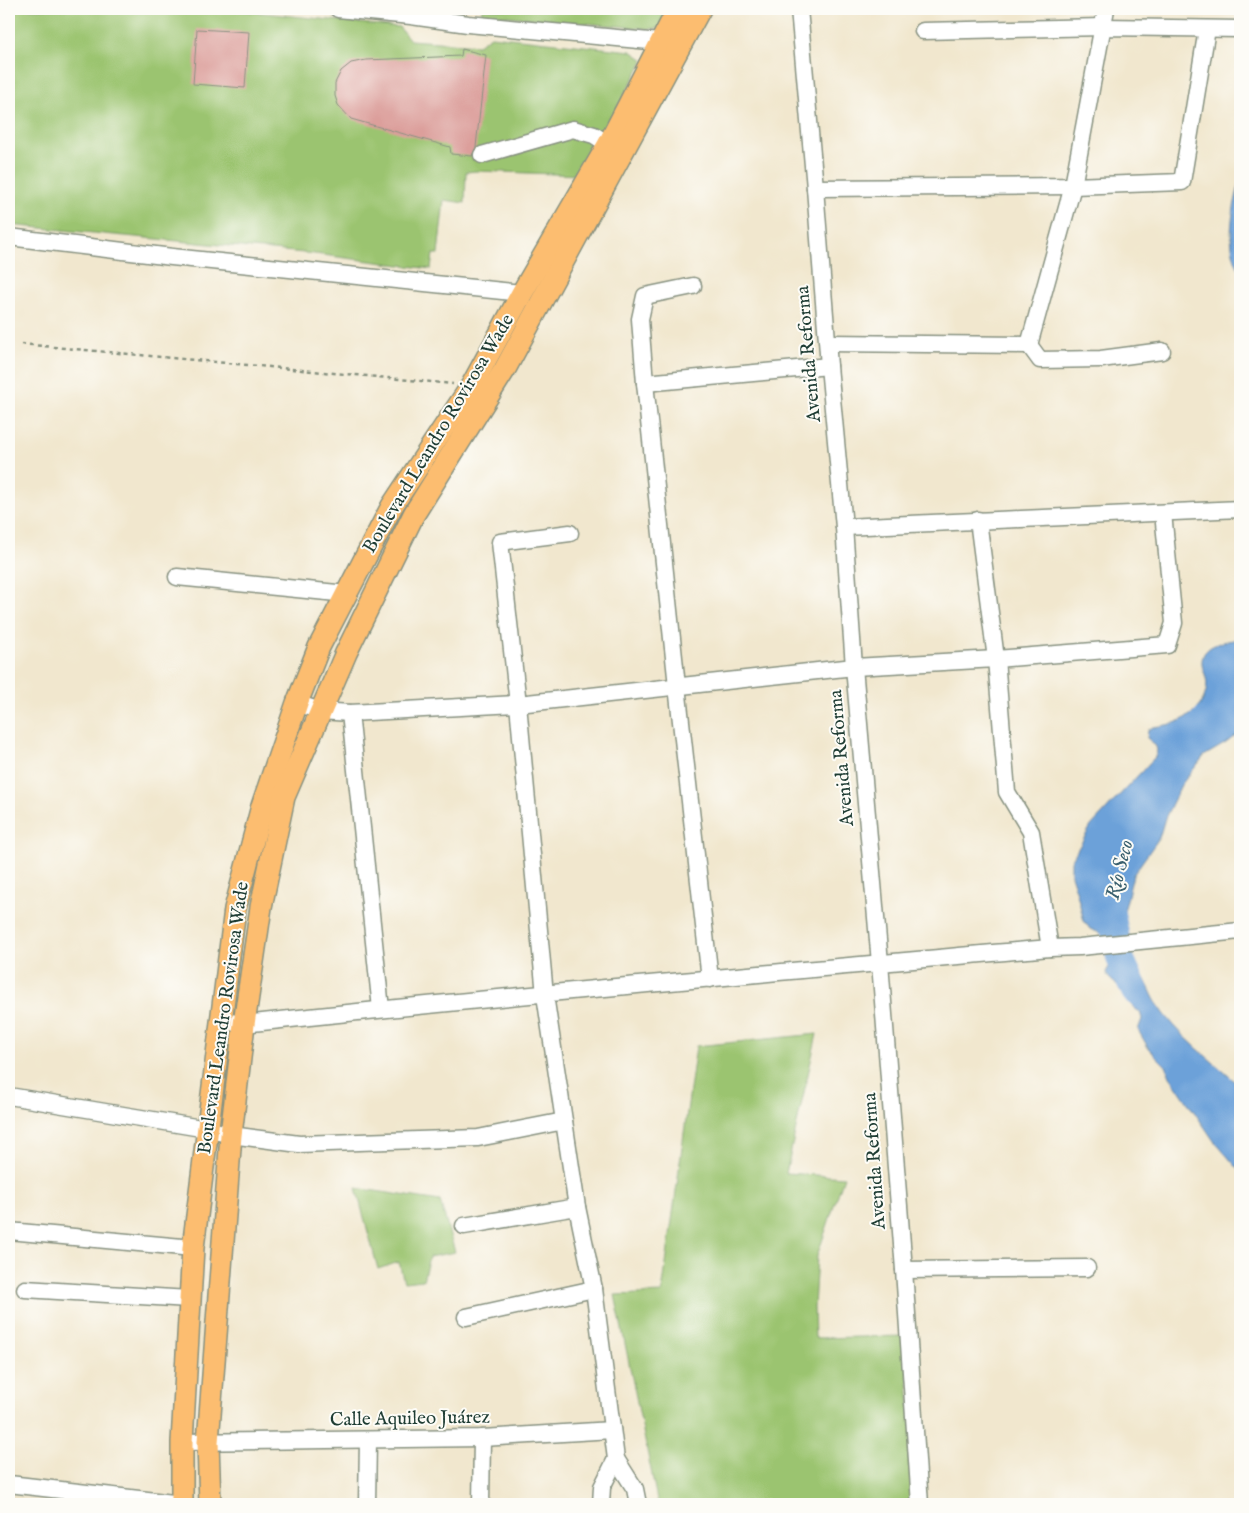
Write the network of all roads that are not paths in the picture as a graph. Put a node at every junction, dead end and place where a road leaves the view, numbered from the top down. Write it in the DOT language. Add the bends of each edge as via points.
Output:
graph roads {
  1 [pos="338,9"];
  2 [pos="678,9"];
  3 [pos="700,9"];
  4 [pos="799,9"];
  5 [pos="1106,9"];
  6 [pos="1104,28"];
  7 [pos="1207,29"];
  8 [pos="1240,29"];
  9 [pos="923,31"];
  10 [pos="683,40"];
  11 [pos="660,42"];
  12 [pos="615,149"];
  13 [pos="482,155"];
  14 [pos="1073,186"];
  15 [pos="815,188"];
  16 [pos="9,237"];
  17 [pos="693,286"];
  18 [pos="522,293"];
  19 [pos="828,343"];
  20 [pos="1029,345"];
  21 [pos="1162,351"];
  22 [pos="829,366"];
  23 [pos="645,383"];
  24 [pos="392,506"];
  25 [pos="1240,509"];
  26 [pos="1163,513"];
  27 [pos="414,514"];
  28 [pos="978,520"];
  29 [pos="844,527"];
  30 [pos="570,533"];
  31 [pos="177,577"];
  32 [pos="347,594"];
  33 [pos="996,659"];
  34 [pos="854,667"];
  35 [pos="677,686"];
  36 [pos="297,703"];
  37 [pos="518,704"];
  38 [pos="320,712"];
  39 [pos="350,713"];
  40 [pos="1240,931"];
  41 [pos="1050,948"];
  42 [pos="880,963"];
  43 [pos="710,979"];
  44 [pos="545,995"];
  45 [pos="381,1009"];
  46 [pos="222,1021"];
  47 [pos="244,1024"];
  48 [pos="9,1096"];
  49 [pos="564,1121"];
  50 [pos="207,1129"];
  51 [pos="231,1136"];
  52 [pos="577,1207"];
  53 [pos="464,1226"];
  54 [pos="9,1231"];
  55 [pos="193,1248"];
  56 [pos="1087,1268"];
  57 [pos="904,1270"];
  58 [pos="25,1289"];
  59 [pos="594,1289"];
  60 [pos="189,1299"];
  61 [pos="466,1317"];
  62 [pos="612,1430"];
  63 [pos="482,1438"];
  64 [pos="368,1440"];
  65 [pos="182,1442"];
  66 [pos="208,1442"];
  67 [pos="616,1459"];
  68 [pos="9,1484"];
  69 [pos="182,1504"];
  70 [pos="210,1504"];
  71 [pos="367,1504"];
  72 [pos="481,1504"];
  73 [pos="601,1504"];
  74 [pos="638,1504"];
  75 [pos="920,1504"];
  1 -- 11 [label="street"];
  2 -- 11 [label="main road, Boulevard Leandro Rovirosa Wade"];
  3 -- 10 [label="main road, Boulevard Leandro Rovirosa Wade"];
  4 -- 15 [label="street, Avenida Reforma"];
  5 -- 6 [label="street"];
  6 -- 7 [label="street"];
  6 -- 9 [label="street"];
  6 -- 14 [label="street"];
  7 -- 8 [label="street"];
  7 -- 14 [label="street" via="1182,182"];
  10 -- 11 [label="street"];
  10 -- 12 [label="main road, Boulevard Leandro Rovirosa Wade"];
  11 -- 12 [label="main road, Boulevard Leandro Rovirosa Wade"];
  12 -- 13 [label="street" via="594,135 573,128"];
  12 -- 18 [label="main road, Boulevard Leandro Rovirosa Wade"];
  12 -- 27 [label="main road, Boulevard Leandro Rovirosa Wade" via="609,177 505,369"];
  14 -- 15 [label="street"];
  14 -- 20 [label="street"];
  15 -- 19 [label="street, Avenida Reforma"];
  16 -- 18 [label="street"];
  17 -- 23 [label="street" via="645,296 640,318"];
  18 -- 24 [label="main road, Boulevard Leandro Rovirosa Wade" via="472,386"];
  19 -- 20 [label="street"];
  19 -- 22 [label="street, Avenida Reforma"];
  20 -- 21 [label="street" via="1040,360"];
  22 -- 23 [label="street"];
  22 -- 29 [label="street, Avenida Reforma"];
  23 -- 35 [label="street"];
  24 -- 27 [label="main road"];
  24 -- 32 [label="main road, Boulevard Leandro Rovirosa Wade"];
  25 -- 26 [label="street"];
  26 -- 28 [label="street"];
  26 -- 33 [label="street" via="1174,623 1167,645"];
  27 -- 38 [label="main road, Boulevard Leandro Rovirosa Wade"];
  28 -- 29 [label="street"];
  28 -- 33 [label="street"];
  29 -- 34 [label="street, Avenida Reforma"];
  30 -- 37 [label="street" via="500,542"];
  31 -- 32 [label="street"];
  32 -- 36 [label="main road, Boulevard Leandro Rovirosa Wade" via="319,648"];
  33 -- 34 [label="street"];
  33 -- 41 [label="street" via="1007,792 1030,832"];
  34 -- 35 [label="street"];
  34 -- 42 [label="street, Avenida Reforma"];
  35 -- 37 [label="street"];
  35 -- 43 [label="street"];
  36 -- 38 [label="street"];
  36 -- 46 [label="main road, Boulevard Leandro Rovirosa Wade" via="262,806 235,908"];
  37 -- 39 [label="street"];
  37 -- 44 [label="street"];
  38 -- 39 [label="street"];
  38 -- 47 [label="main road, Boulevard Leandro Rovirosa Wade" via="284,797 260,907"];
  39 -- 45 [label="street"];
  40 -- 41 [label="street"];
  41 -- 42 [label="street"];
  42 -- 43 [label="street"];
  42 -- 57 [label="street, Avenida Reforma"];
  43 -- 44 [label="street"];
  44 -- 45 [label="street"];
  44 -- 49 [label="street"];
  45 -- 47 [label="street"];
  46 -- 47 [label="street"];
  46 -- 50 [label="main road, Boulevard Leandro Rovirosa Wade"];
  47 -- 51 [label="main road, Boulevard Leandro Rovirosa Wade"];
  48 -- 50 [label="street"];
  49 -- 51 [label="street" via="478,1138 299,1144"];
  49 -- 52 [label="street"];
  50 -- 51 [label="street"];
  50 -- 55 [label="main road, Boulevard Leandro Rovirosa Wade"];
  51 -- 66 [label="main road, Boulevard Leandro Rovirosa Wade"];
  52 -- 53 [label="street"];
  52 -- 59 [label="street"];
  54 -- 55 [label="street"];
  55 -- 60 [label="main road, Boulevard Leandro Rovirosa Wade"];
  56 -- 57 [label="street"];
  57 -- 75 [label="street, Avenida Reforma"];
  58 -- 60 [label="street"];
  59 -- 61 [label="street"];
  59 -- 62 [label="street"];
  60 -- 65 [label="main road, Boulevard Leandro Rovirosa Wade"];
  62 -- 63 [label="street, Calle Aquileo Juárez"];
  62 -- 67 [label="street"];
  63 -- 64 [label="street, Calle Aquileo Juárez"];
  63 -- 72 [label="street"];
  64 -- 66 [label="street, Calle Aquileo Juárez"];
  64 -- 71 [label="street"];
  65 -- 66 [label="street, Calle Aquileo Juárez"];
  65 -- 69 [label="main road, Boulevard Leandro Rovirosa Wade"];
  66 -- 70 [label="main road, Boulevard Leandro Rovirosa Wade"];
  67 -- 73 [label="street" via="602,1487"];
  67 -- 74 [label="street" via="635,1489"];
  68 -- 69 [label="street"];
}
